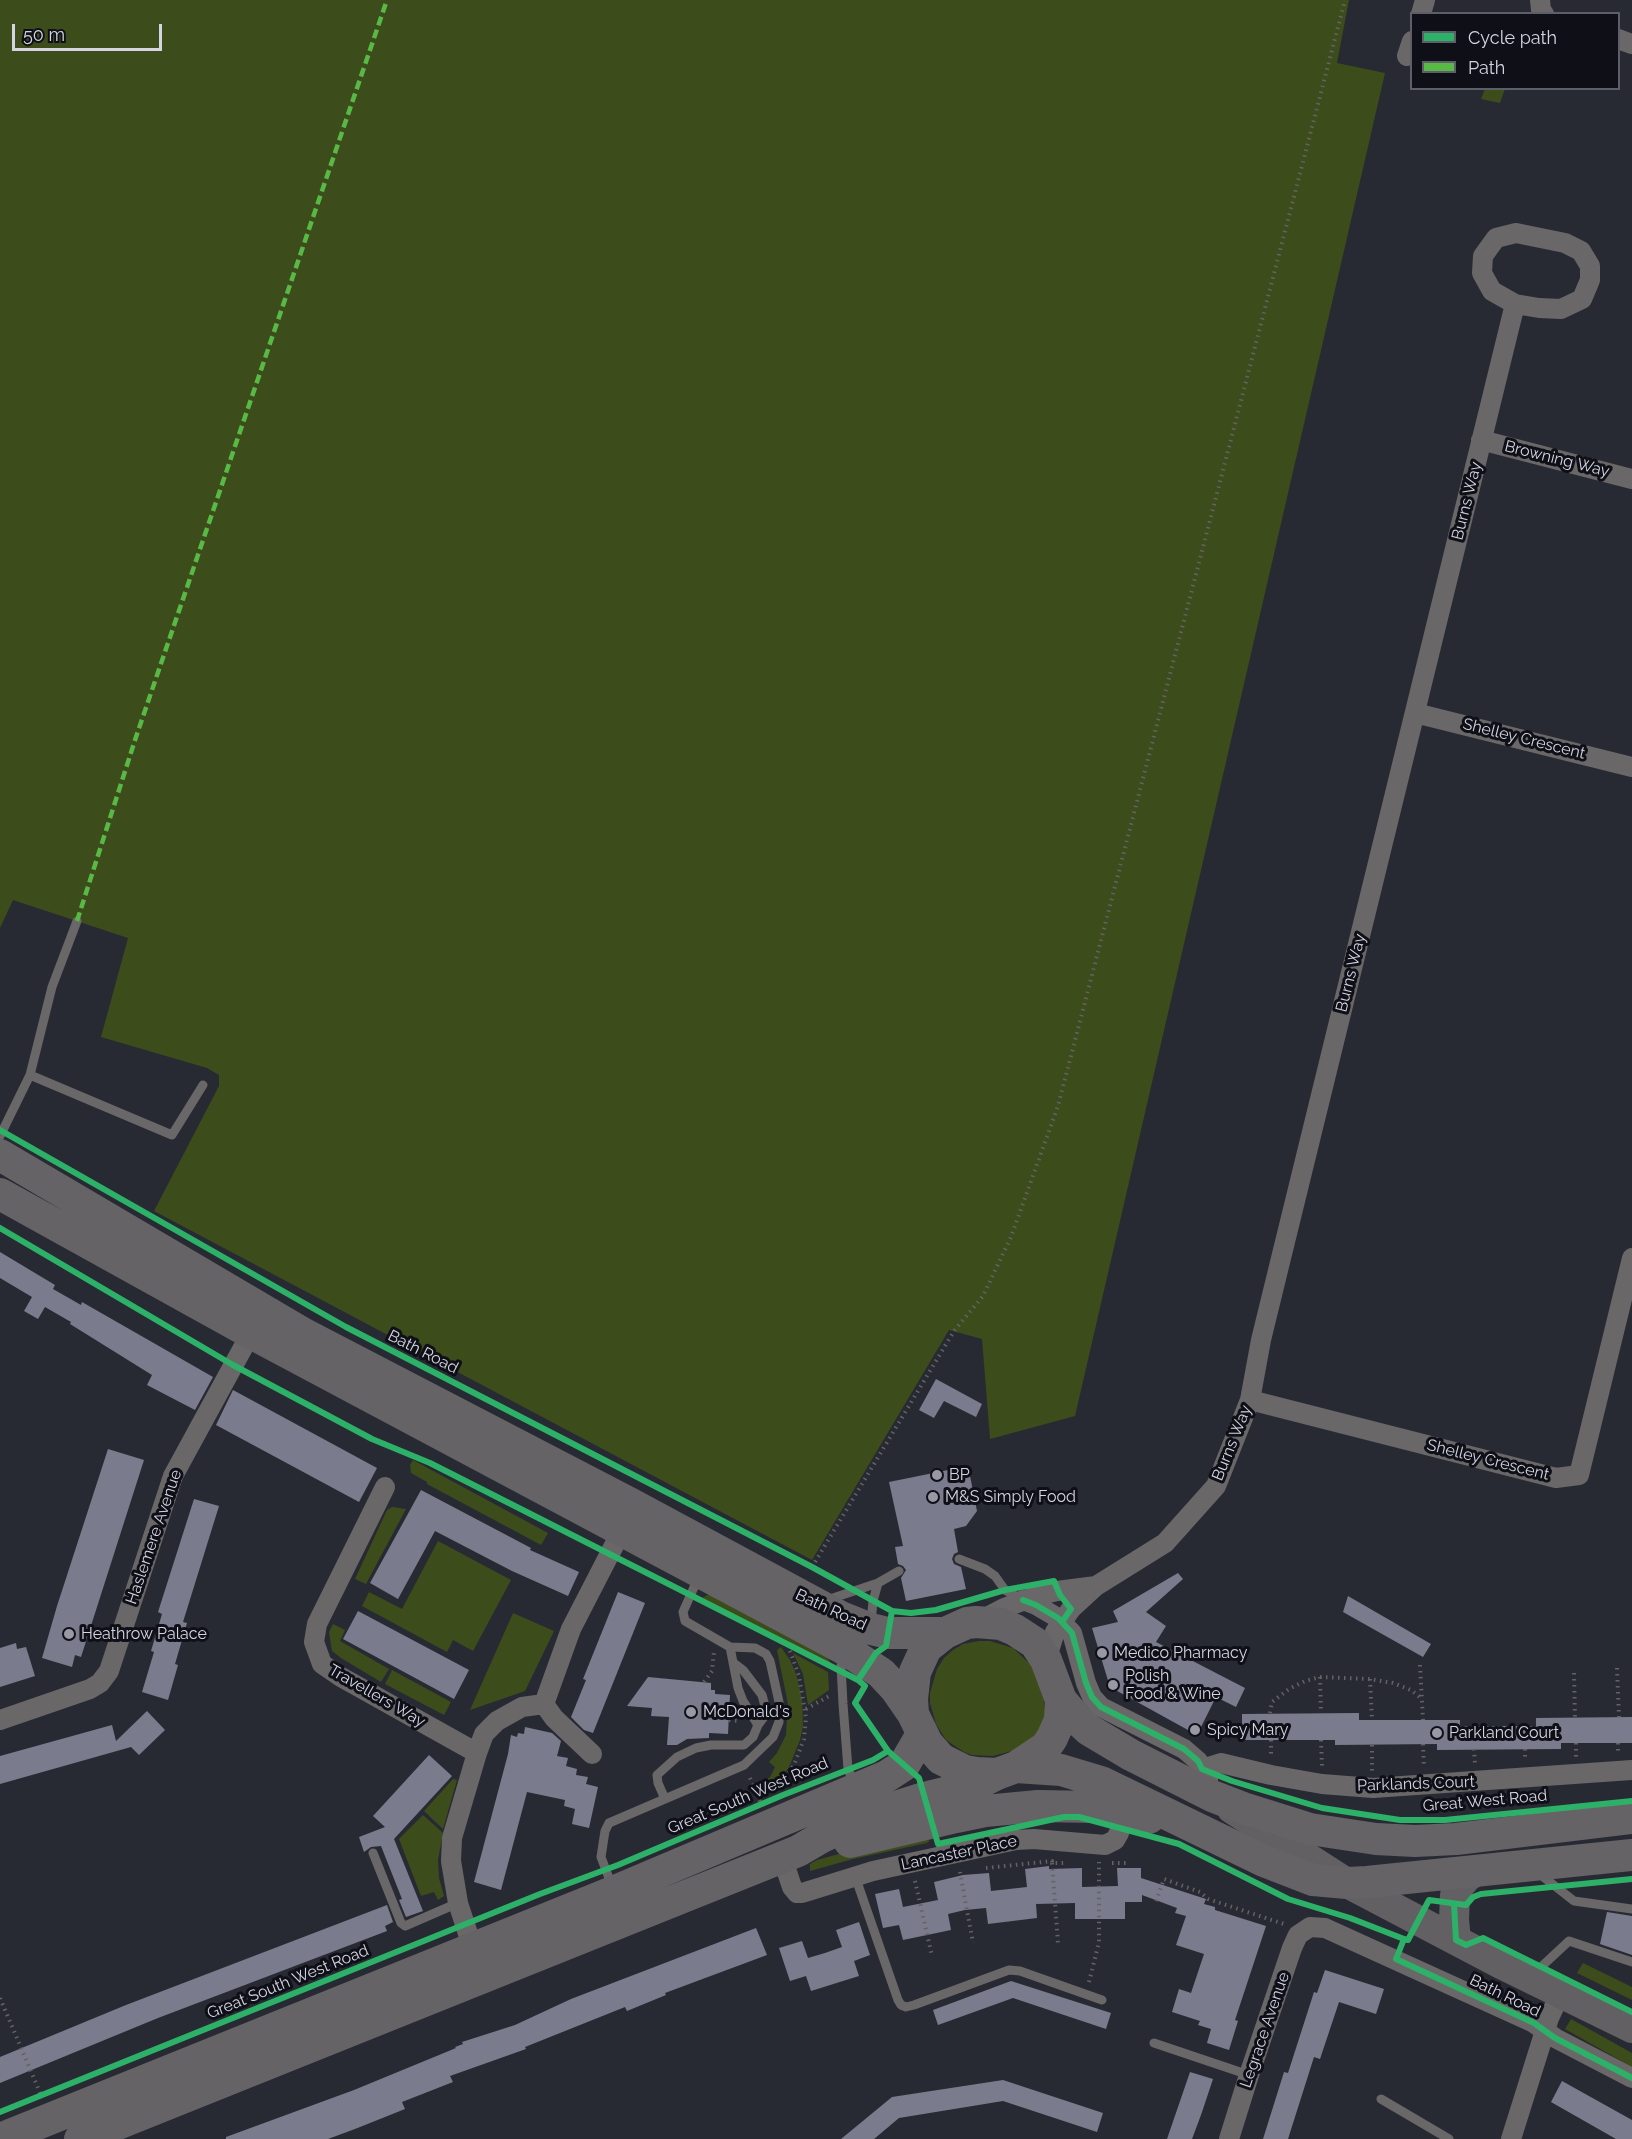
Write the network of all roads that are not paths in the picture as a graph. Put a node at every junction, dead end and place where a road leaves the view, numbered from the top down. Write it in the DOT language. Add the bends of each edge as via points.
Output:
graph roads {
  1 [pos="1515,304"];
  2 [pos="1481,440"];
  3 [pos="1632,479"];
  4 [pos="1415,713"];
  5 [pos="1632,767"];
  6 [pos="77,921"];
  7 [pos="30,1075"];
  8 [pos="203,1085"];
  9 [pos="0,1136"];
  10 [pos="0,1155"];
  11 [pos="0,1194"];
  12 [pos="1632,1258"];
  13 [pos="251,1333"];
  14 [pos="1250,1400"];
  15 [pos="385,1487"];
  16 [pos="622,1530"];
  17 [pos="959,1559"];
  18 [pos="701,1571"];
  19 [pos="899,1571"];
  20 [pos="878,1583"];
  21 [pos="1096,1586"];
  22 [pos="1023,1600"];
  23 [pos="816,1604"];
  24 [pos="976,1622"];
  25 [pos="1067,1628"];
  26 [pos="871,1629"];
  27 [pos="945,1633"];
  28 [pos="730,1647"];
  29 [pos="846,1650"];
  30 [pos="1046,1660"];
  31 [pos="735,1664"];
  32 [pos="1061,1700"];
  33 [pos="544,1704"];
  34 [pos="0,1720"];
  35 [pos="917,1724"];
  36 [pos="758,1725"];
  37 [pos="477,1753"];
  38 [pos="592,1754"];
  39 [pos="1006,1770"];
  40 [pos="1632,1770"];
  41 [pos="1207,1782"];
  42 [pos="856,1788"];
  43 [pos="665,1799"];
  44 [pos="1127,1804"];
  45 [pos="1632,1818"];
  46 [pos="373,1853"];
  47 [pos="790,1854"];
  48 [pos="1632,1855"];
  49 [pos="1527,1866"];
  50 [pos="1477,1870"];
  51 [pos="855,1876"];
  52 [pos="1347,1883"];
  53 [pos="615,1891"];
  54 [pos="458,1903"];
  55 [pos="1632,1909"];
  56 [pos="1300,1926"];
  57 [pos="1456,1940"];
  58 [pos="473,1949"];
  59 [pos="1632,1962"];
  60 [pos="1548,1986"];
  61 [pos="1102,2000"];
  62 [pos="1632,2028"];
  63 [pos="1545,2031"];
  64 [pos="1154,2043"];
  65 [pos="1249,2075"];
  66 [pos="1632,2078"];
  67 [pos="1381,2099"];
  68 [pos="0,2139"];
  69 [pos="80,2139"];
  70 [pos="1229,2139"];
  71 [pos="1449,2139"];
  72 [pos="1511,2139"];
  1 -- 1 [label="street" via="1492,291 1482,273 1483,256 1496,238 1516,233 1564,243 1581,251 1590,266 1590,280 1582,299 1561,309"];
  1 -- 2 [label="street, Burns Way"];
  2 -- 3 [label="street, Browning Way"];
  2 -- 4 [label="street, Burns Way"];
  4 -- 5 [label="street, Shelley Crescent"];
  4 -- 14 [label="street, Burns Way" via="1261,1340"];
  6 -- 7 [label="lane" via="52,987"];
  7 -- 8 [label="lane" via="172,1135"];
  7 -- 9 [label="lane"];
  10 -- 23 [label="highway, Bath Road" via="304,1334"];
  11 -- 13 [label="highway, Bath Road"];
  12 -- 14 [label="street, Shelley Crescent" via="1579,1475 1556,1478"];
  13 -- 16 [label="highway, Bath Road"];
  13 -- 34 [label="street, Haslemere Avenue" via="173,1476 109,1671 90,1689"];
  14 -- 21 [label="street, Burns Way" via="1216,1486 1164,1543"];
  15 -- 37 [label="street, Travellers Way" via="317,1624 316,1649 330,1671"];
  16 -- 18 [label="highway, Bath Road"];
  16 -- 33 [label="street" via="571,1629"];
  17 -- 22 [label="lane" via="985,1569 1005,1590"];
  18 -- 28 [label="lane" via="684,1617"];
  18 -- 29 [label="highway, Bath Road"];
  19 -- 20 [label="lane"];
  20 -- 23 [label="lane"];
  20 -- 26 [label="lane"];
  21 -- 22 [label="street, Burns Way" via="1057,1590"];
  21 -- 25 [label="street, Burns Way" via="1071,1609"];
  22 -- 24 [label="street, Burns Way"];
  22 -- 25 [label="street"];
  23 -- 26 [label="highway, Bath Road"];
  24 -- 27 [label="highway"];
  24 -- 30 [label="highway" via="1001,1624 1015,1630 1035,1643"];
  25 -- 30 [label="street, Burns Way" via="1053,1638"];
  25 -- 41 [label="street" via="1092,1697 1101,1707 1184,1749 1198,1761"];
  26 -- 27 [label="highway, Bath Road" via="888,1633"];
  27 -- 35 [label="highway" via="926,1648 918,1663 913,1684"];
  28 -- 31 [label="lane"];
  28 -- 43 [label="lane" via="755,1648 769,1657 779,1702 777,1730 768,1744 744,1765"];
  29 -- 35 [label="highway, Bath Road" via="881,1673"];
  29 -- 42 [label="lane" via="841,1666 842,1695 848,1769"];
  30 -- 32 [label="highway"];
  31 -- 36 [label="lane" via="738,1688"];
  31 -- 36 [label="lane" via="762,1695 766,1710"];
  32 -- 39 [label="highway" via="1060,1720 1052,1738 1039,1753"];
  32 -- 41 [label="highway, Bath Road" via="1104,1740"];
  33 -- 37 [label="street" via="522,1707 496,1721 484,1734"];
  33 -- 38 [label="street"];
  35 -- 39 [label="highway" via="933,1752 950,1764 977,1773"];
  35 -- 42 [label="highway" via="909,1757 897,1770"];
  36 -- 43 [label="lane" via="744,1745 711,1745 677,1757 657,1775"];
  37 -- 54 [label="street" via="452,1838 451,1861"];
  39 -- 44 [label="highway, Bath Road" via="1051,1769 1082,1774"];
  39 -- 47 [label="highway" via="973,1786 870,1815"];
  40 -- 41 [label="street, Parklands Court" via="1372,1788 1322,1784 1221,1763"];
  41 -- 45 [label="highway, Great West Road" via="1243,1808 1310,1829 1376,1839 1456,1839"];
  41 -- 52 [label="main road, Bath Road" via="1258,1827"];
  42 -- 53 [label="highway"];
  43 -- 53 [label="lane" via="607,1826 601,1857"];
  44 -- 47 [label="highway" via="985,1811"];
  44 -- 51 [label="street, Lancaster Place" via="1116,1840 1105,1845 1016,1840"];
  44 -- 52 [label="highway, Bath Road" via="1186,1824 1313,1880"];
  46 -- 54 [label="lane" via="405,1926"];
  47 -- 51 [label="street, Lancaster Place" via="790,1882 797,1893"];
  47 -- 69 [label="highway"];
  48 -- 49 [label="highway"];
  49 -- 50 [label="highway"];
  49 -- 55 [label="lane" via="1574,1901"];
  50 -- 52 [label="highway"];
  50 -- 57 [label="main road" via="1467,1876 1455,1895"];
  51 -- 61 [label="lane" via="901,2005 914,2006 1009,1970"];
  52 -- 57 [label="main road, Bath Road"];
  53 -- 58 [label="highway"];
  54 -- 58 [label="street"];
  56 -- 63 [label="street, Bath Road" via="1347,1937"];
  56 -- 65 [label="street, Legrace Avenue" via="1302,1931"];
  57 -- 60 [label="main road, Bath Road"];
  58 -- 68 [label="highway"];
  59 -- 60 [label="lane" via="1569,1941 1541,1967"];
  60 -- 62 [label="main road, Bath Road"];
  60 -- 63 [label="street"];
  63 -- 66 [label="street, Bath Road"];
  63 -- 72 [label="street"];
  64 -- 65 [label="lane"];
  65 -- 70 [label="street, Legrace Avenue"];
  67 -- 71 [label="lane"];
}
